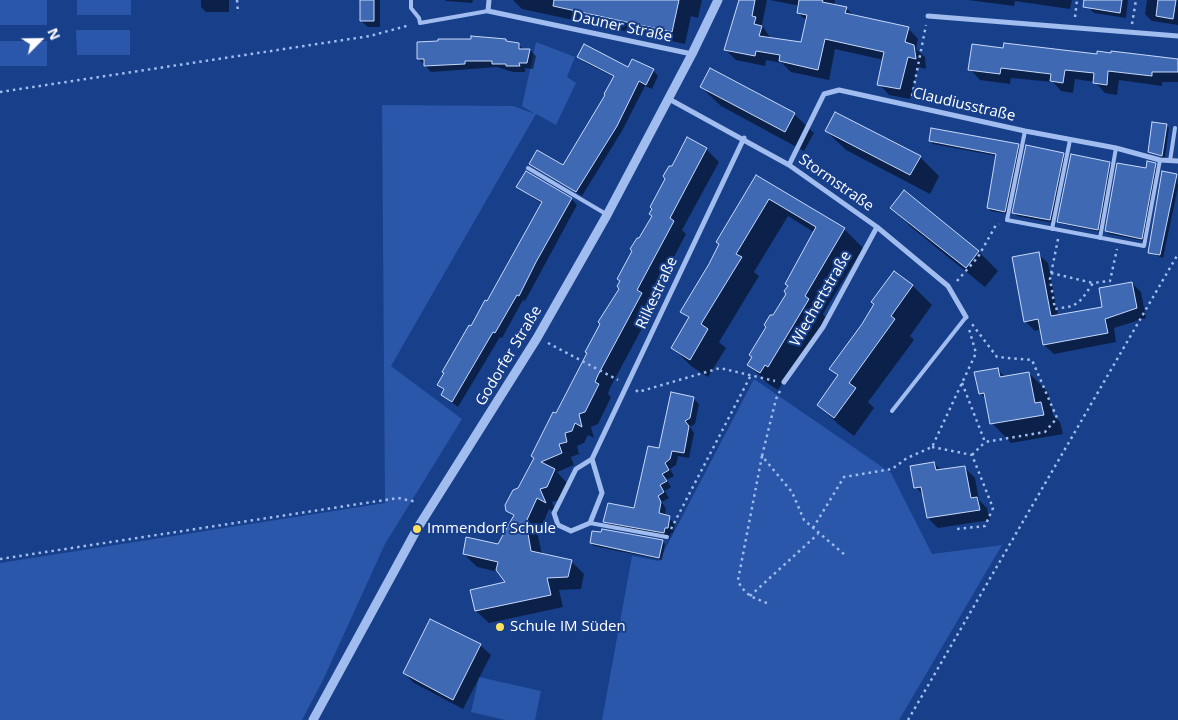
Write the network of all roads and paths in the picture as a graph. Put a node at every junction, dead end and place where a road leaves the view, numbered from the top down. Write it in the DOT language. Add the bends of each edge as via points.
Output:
graph roads {
  1 [pos="237,0"];
  2 [pos="411,0"];
  3 [pos="489,0"];
  4 [pos="718,0"];
  5 [pos="1077,0"];
  6 [pos="1136,0"];
  7 [pos="488,11"];
  8 [pos="238,13"];
  9 [pos="928,16"];
  10 [pos="420,23"];
  11 [pos="1073,26"];
  12 [pos="1131,30"];
  13 [pos="1178,36"];
  14 [pos="692,54"];
  15 [pos="0,92"];
  16 [pos="669,99"];
  17 [pos="910,105"];
  18 [pos="1175,128"];
  19 [pos="1025,131"];
  20 [pos="744,138"];
  21 [pos="1070,140"];
  22 [pos="1116,148"];
  23 [pos="1160,160"];
  24 [pos="1170,161"];
  25 [pos="1178,161"];
  26 [pos="789,165"];
  27 [pos="528,168"];
  28 [pos="607,215"];
  29 [pos="1008,220"];
  30 [pos="877,227"];
  31 [pos="1052,229"];
  32 [pos="1060,230"];
  33 [pos="1100,238"];
  34 [pos="1118,241"];
  35 [pos="1178,254"];
  36 [pos="1051,273"];
  37 [pos="1092,284"];
  38 [pos="950,290"];
  39 [pos="966,317"];
  40 [pos="538,338"];
  41 [pos="751,375"];
  42 [pos="784,382"];
  43 [pos="962,383"];
  44 [pos="627,385"];
  45 [pos="892,411"];
  46 [pos="985,442"];
  47 [pos="932,447"];
  48 [pos="972,455"];
  49 [pos="762,456"];
  50 [pos="592,459"];
  51 [pos="417,502"];
  52 [pos="590,522"];
  53 [pos="813,528"];
  54 [pos="957,529"];
  55 [pos="818,534"];
  56 [pos="667,537"];
  57 [pos="845,555"];
  58 [pos="0,559"];
  59 [pos="750,596"];
  60 [pos="769,604"];
  61 [pos="313,720"];
  62 [pos="908,720"];
  1 -- 8 [label="path"];
  2 -- 10 [label="lane" via="411,8"];
  3 -- 7 [label="street"];
  4 -- 14 [label="street, Godorfer Straße"];
  5 -- 11 [label="path"];
  6 -- 12 [label="path"];
  7 -- 10 [label="lane"];
  7 -- 14 [label="street, Dauner Straße"];
  9 -- 11 [label="street"];
  9 -- 17 [label="path"];
  10 -- 15 [label="path" via="370,36"];
  11 -- 12 [label="street"];
  12 -- 13 [label="street"];
  14 -- 16 [label="street, Godorfer Straße"];
  16 -- 20 [label="street, Stormstraße"];
  16 -- 28 [label="street, Godorfer Straße"];
  17 -- 19 [label="street, Claudiusstraße"];
  17 -- 26 [label="street, Claudiusstraße" via="830,90 824,94"];
  18 -- 24 [label="lane"];
  19 -- 21 [label="street, Claudiusstraße"];
  19 -- 29 [label="lane"];
  20 -- 26 [label="street, Stormstraße"];
  20 -- 44 [label="street, Rilkestraße"];
  21 -- 22 [label="street, Claudiusstraße"];
  21 -- 31 [label="lane"];
  22 -- 23 [label="street, Claudiusstraße"];
  22 -- 33 [label="lane"];
  23 -- 24 [label="street, Claudiusstraße"];
  23 -- 34 [label="lane" via="1144,246"];
  24 -- 25 [label="street, Claudiusstraße"];
  26 -- 30 [label="street, Stormstraße"];
  27 -- 28 [label="lane"];
  28 -- 40 [label="street, Godorfer Straße"];
  29 -- 31 [label="lane"];
  29 -- 38 [label="path" via="996,225 978,257"];
  30 -- 38 [label="street, Stormstraße"];
  30 -- 42 [label="street, Wiechertstraße" via="823,327"];
  31 -- 32 [label="lane"];
  32 -- 33 [label="lane"];
  32 -- 36 [label="path"];
  33 -- 34 [label="lane"];
  34 -- 37 [label="path" via="1110,281"];
  35 -- 62 [label="path"];
  36 -- 37 [label="path"];
  36 -- 37 [label="path" via="1055,309 1072,306 1082,299"];
  38 -- 39 [label="street, Stormstraße"];
  39 -- 43 [label="path" via="976,353"];
  39 -- 45 [label="lane"];
  39 -- 46 [label="path" via="997,357 1032,360 1057,418 1045,432"];
  40 -- 44 [label="path"];
  40 -- 61 [label="street, Godorfer Straße" via="416,529"];
  41 -- 44 [label="path" via="720,368 638,392"];
  41 -- 49 [label="path" via="784,383 776,399"];
  41 -- 56 [label="path"];
  43 -- 46 [label="path"];
  43 -- 47 [label="path"];
  44 -- 50 [label="street, Rilkestraße"];
  46 -- 48 [label="path"];
  47 -- 48 [label="path"];
  47 -- 53 [label="path" via="892,469 844,477"];
  48 -- 54 [label="path" via="993,508 985,526"];
  49 -- 53 [label="path" via="784,480 804,520"];
  49 -- 59 [label="path" via="738,580"];
  50 -- 52 [label="street" via="602,493"];
  50 -- 52 [label="street, Rilkestraße" via="576,469 554,513 558,525 572,530"];
  51 -- 58 [label="path" via="398,498"];
  52 -- 56 [label="lane"];
  53 -- 55 [label="path"];
  55 -- 57 [label="path"];
  55 -- 59 [label="path"];
  59 -- 60 [label="path"];
}
